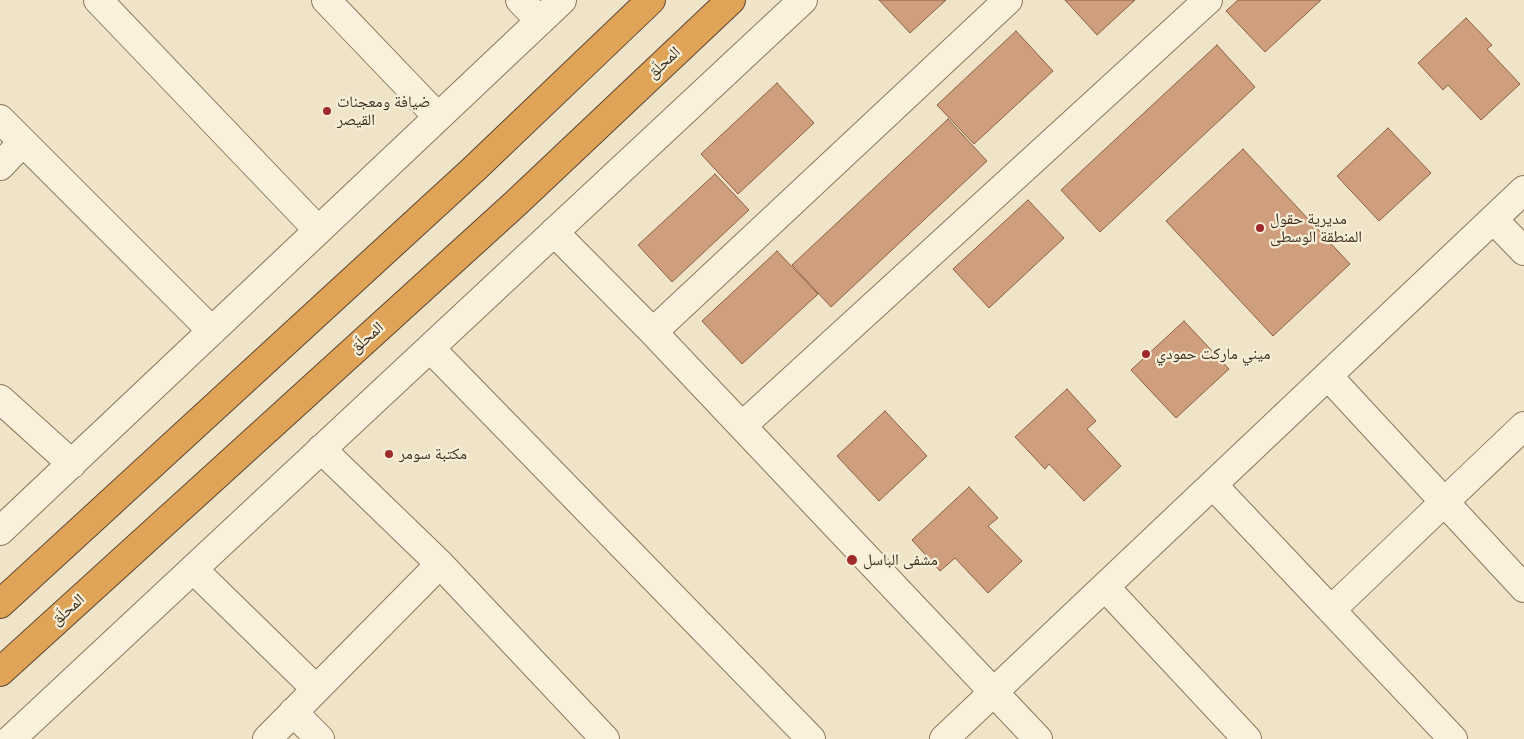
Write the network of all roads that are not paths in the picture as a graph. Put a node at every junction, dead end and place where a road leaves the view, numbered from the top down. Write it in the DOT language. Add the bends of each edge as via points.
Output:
graph roads {
  1 [pos="98,0"];
  2 [pos="326,0"];
  3 [pos="520,0"];
  4 [pos="562,0"];
  5 [pos="651,0"];
  6 [pos="731,0"];
  7 [pos="803,0"];
  8 [pos="1008,0"];
  9 [pos="1208,0"];
  10 [pos="540,21"];
  11 [pos="438,117"];
  12 [pos="0,119"];
  13 [pos="23,142"];
  14 [pos="0,166"];
  15 [pos="1524,190"];
  16 [pos="1493,219"];
  17 [pos="318,230"];
  18 [pos="554,232"];
  19 [pos="1524,251"];
  20 [pos="212,331"];
  21 [pos="653,332"];
  22 [pos="430,348"];
  23 [pos="1328,376"];
  24 [pos="0,399"];
  25 [pos="742,426"];
  26 [pos="1524,426"];
  27 [pos="321,449"];
  28 [pos="72,464"];
  29 [pos="1213,485"];
  30 [pos="1444,501"];
  31 [pos="0,531"];
  32 [pos="440,564"];
  33 [pos="193,569"];
  34 [pos="1105,586"];
  35 [pos="1524,588"];
  36 [pos="0,604"];
  37 [pos="1331,610"];
  38 [pos="0,672"];
  39 [pos="316,689"];
  40 [pos="994,692"];
  41 [pos="293,712"];
  42 [pos="10,739"];
  43 [pos="266,739"];
  44 [pos="320,739"];
  45 [pos="605,739"];
  46 [pos="811,739"];
  47 [pos="944,739"];
  48 [pos="1038,739"];
  49 [pos="1247,739"];
  50 [pos="1453,739"];
  1 -- 17 [label="street"];
  2 -- 11 [label="street"];
  3 -- 10 [label="street"];
  4 -- 10 [label="street"];
  5 -- 36 [label="highway" via="474,169"];
  6 -- 38 [label="highway, المحلّق" via="515,204"];
  7 -- 18 [label="street"];
  8 -- 21 [label="street"];
  9 -- 25 [label="street"];
  10 -- 11 [label="street"];
  11 -- 17 [label="street"];
  12 -- 13 [label="street"];
  13 -- 14 [label="street"];
  13 -- 20 [label="street"];
  15 -- 16 [label="street"];
  16 -- 19 [label="street"];
  16 -- 23 [label="street"];
  17 -- 20 [label="street"];
  18 -- 21 [label="street"];
  18 -- 22 [label="street"];
  20 -- 28 [label="street"];
  21 -- 25 [label="street"];
  22 -- 27 [label="street"];
  22 -- 46 [label="street"];
  23 -- 29 [label="street"];
  23 -- 30 [label="street"];
  24 -- 28 [label="street"];
  25 -- 40 [label="street"];
  26 -- 30 [label="street"];
  27 -- 32 [label="street"];
  27 -- 33 [label="street"];
  28 -- 31 [label="street"];
  29 -- 34 [label="street"];
  29 -- 37 [label="street"];
  30 -- 35 [label="street"];
  30 -- 37 [label="street"];
  32 -- 39 [label="street"];
  32 -- 45 [label="street"];
  33 -- 39 [label="street"];
  33 -- 42 [label="street"];
  34 -- 40 [label="street"];
  34 -- 49 [label="street"];
  37 -- 50 [label="street"];
  39 -- 41 [label="street"];
  40 -- 47 [label="street"];
  40 -- 48 [label="street"];
  41 -- 43 [label="street"];
  41 -- 44 [label="street"];
}
